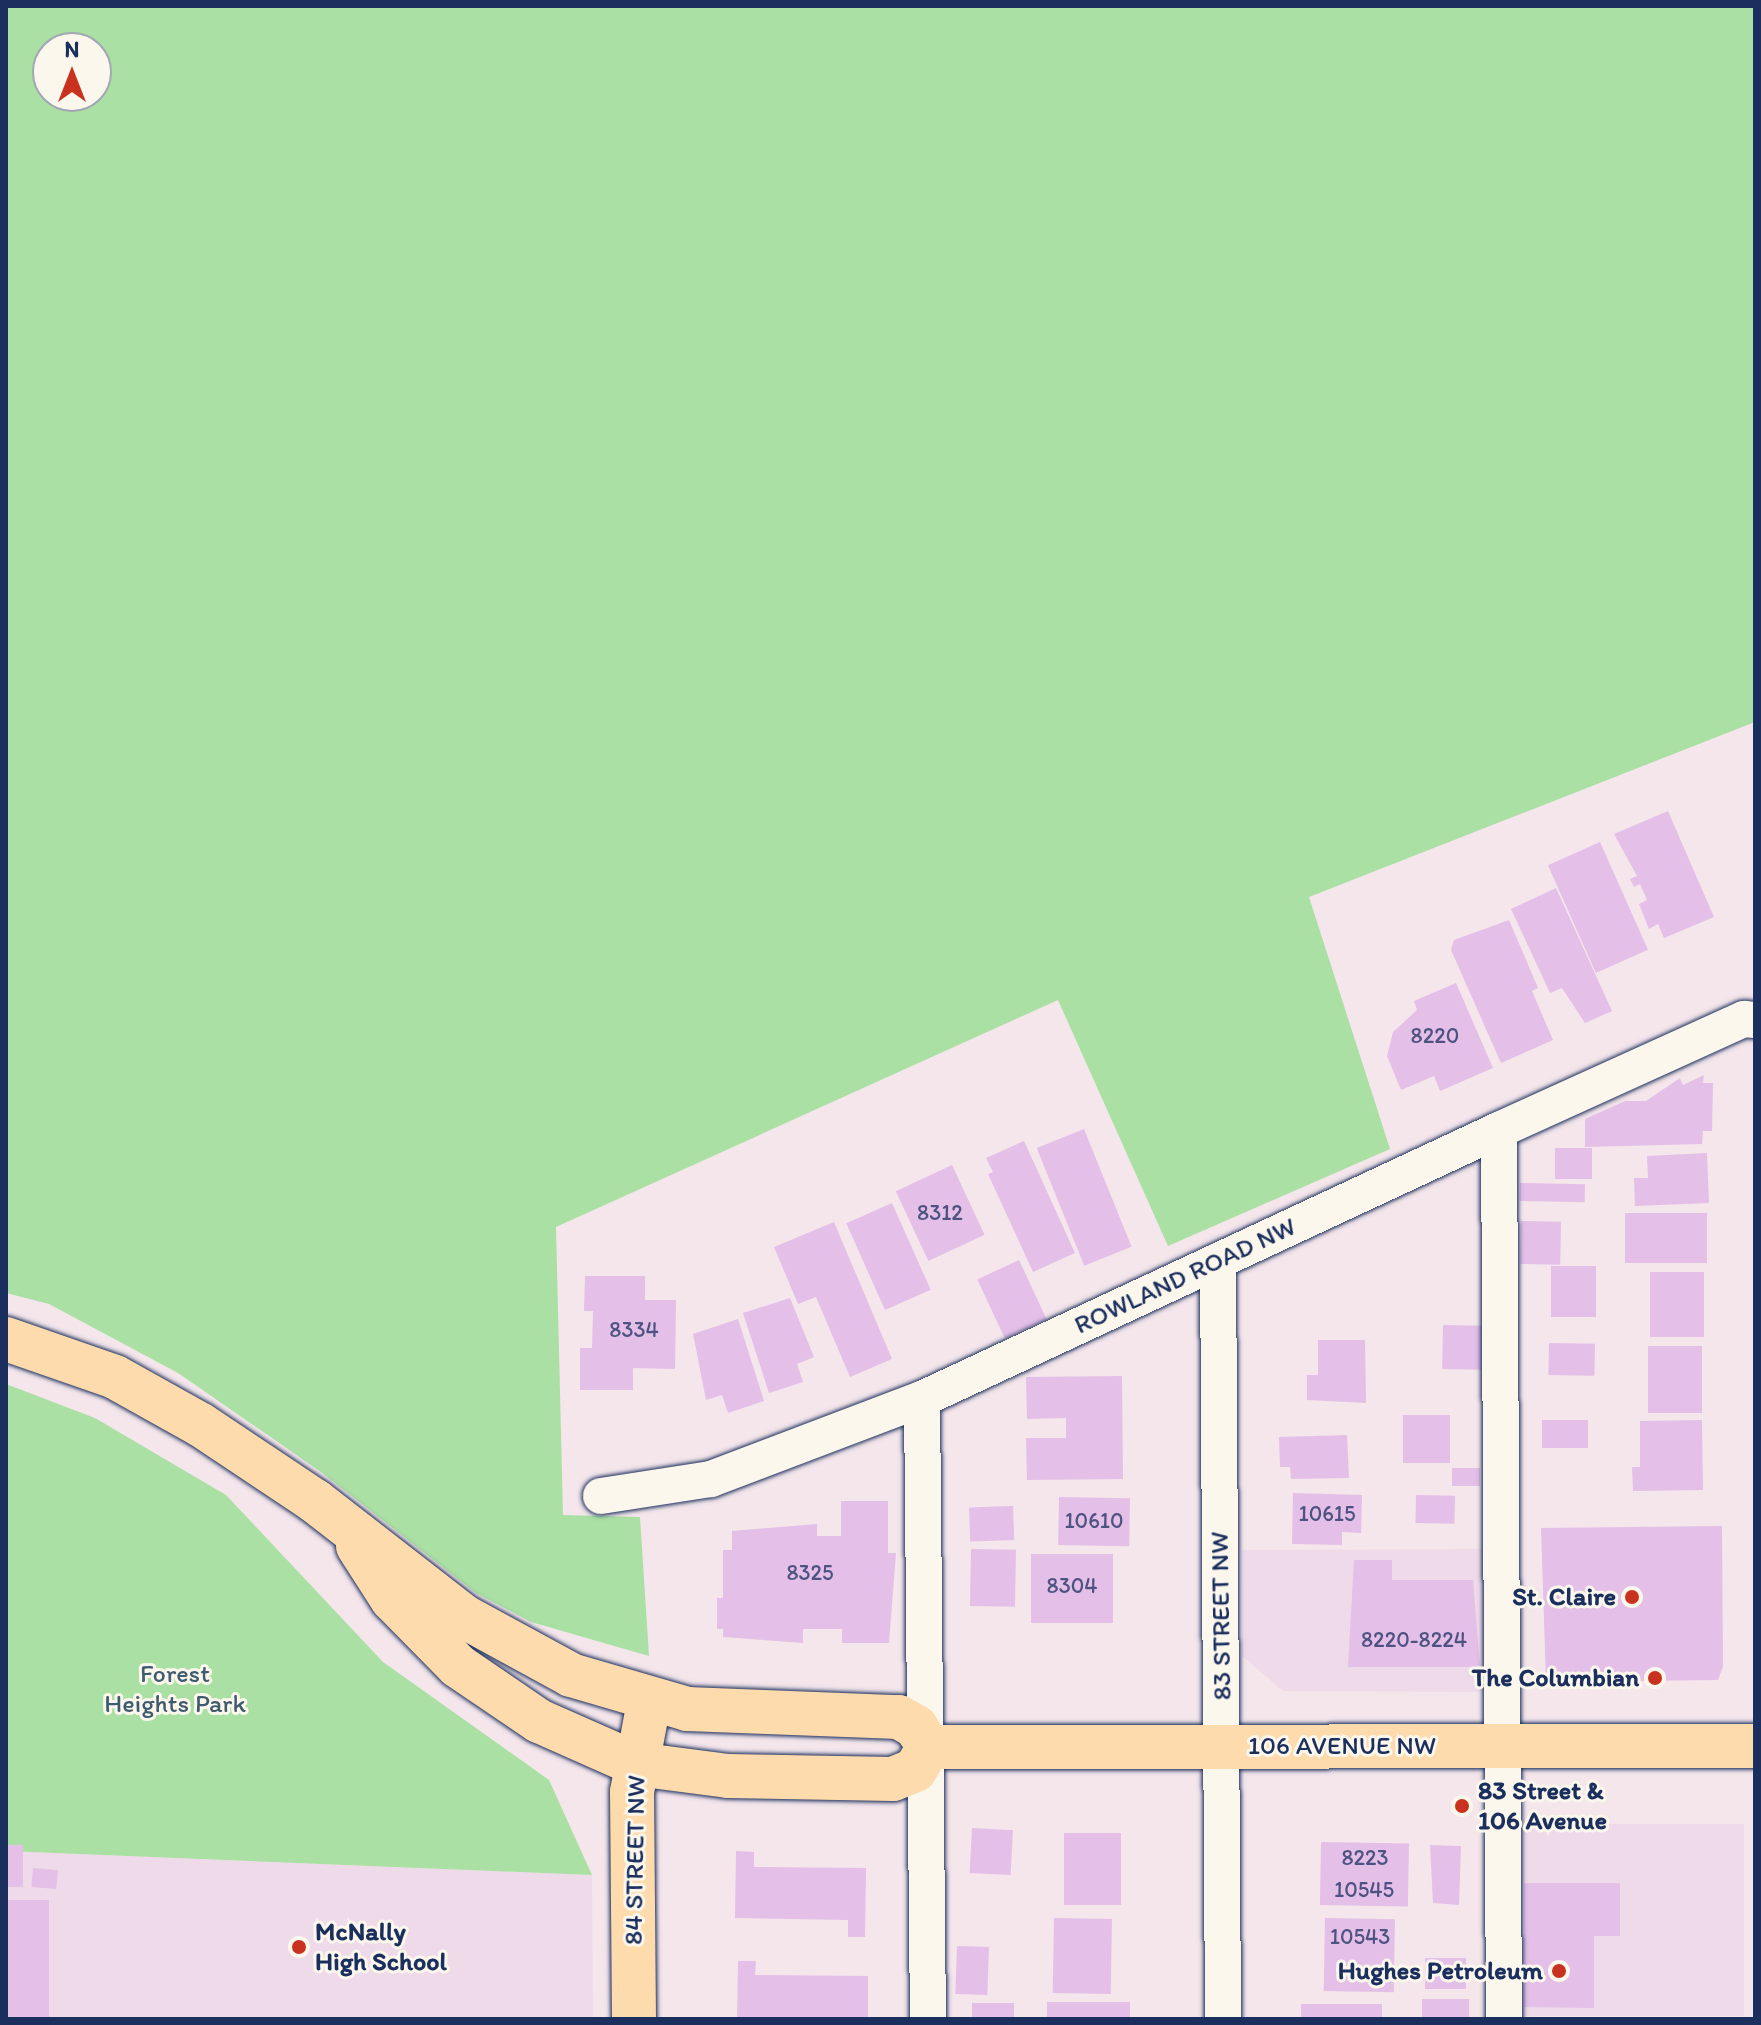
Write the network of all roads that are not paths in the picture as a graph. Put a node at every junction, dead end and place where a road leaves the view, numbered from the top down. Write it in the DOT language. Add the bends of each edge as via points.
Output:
graph roads {
  1 [pos="1755,1020"];
  2 [pos="1499,1130"];
  3 [pos="1218,1261"];
  4 [pos="6,1339"];
  5 [pos="922,1399"];
  6 [pos="601,1496"];
  7 [pos="346,1528"];
  8 [pos="649,1702"];
  9 [pos="1504,1745"];
  10 [pos="1223,1746"];
  11 [pos="1755,1746"];
  12 [pos="929,1747"];
  13 [pos="636,1764"];
  14 [pos="634,2019"];
  15 [pos="928,2019"];
  16 [pos="1223,2019"];
  17 [pos="1504,2019"];
  1 -- 2 [label="street, ROWLAND ROAD NW" via="1744,1019"];
  2 -- 3 [label="street, ROWLAND ROAD NW"];
  2 -- 9 [label="street"];
  3 -- 5 [label="street, ROWLAND ROAD NW"];
  3 -- 10 [label="street, 83 STREET NW"];
  4 -- 7 [label="main road" via="115,1377 281,1476"];
  5 -- 6 [label="street, ROWLAND ROAD NW" via="711,1479"];
  5 -- 12 [label="street"];
  7 -- 8 [label="main road" via="463,1616 571,1675"];
  7 -- 13 [label="main road" via="392,1599 458,1666 539,1721"];
  8 -- 12 [label="main road" via="736,1712 880,1714 916,1727"];
  8 -- 13 [label="main road, 84 STREET NW"];
  9 -- 10 [label="main road, 106 AVENUE NW"];
  9 -- 11 [label="main road, 106 AVENUE NW"];
  9 -- 17 [label="street"];
  10 -- 12 [label="main road, 106 AVENUE NW"];
  10 -- 16 [label="street, 83 STREET NW"];
  12 -- 13 [label="main road" via="915,1770 893,1779 728,1776"];
  12 -- 15 [label="street"];
  13 -- 14 [label="main road, 84 STREET NW" via="631,1811"];
}
